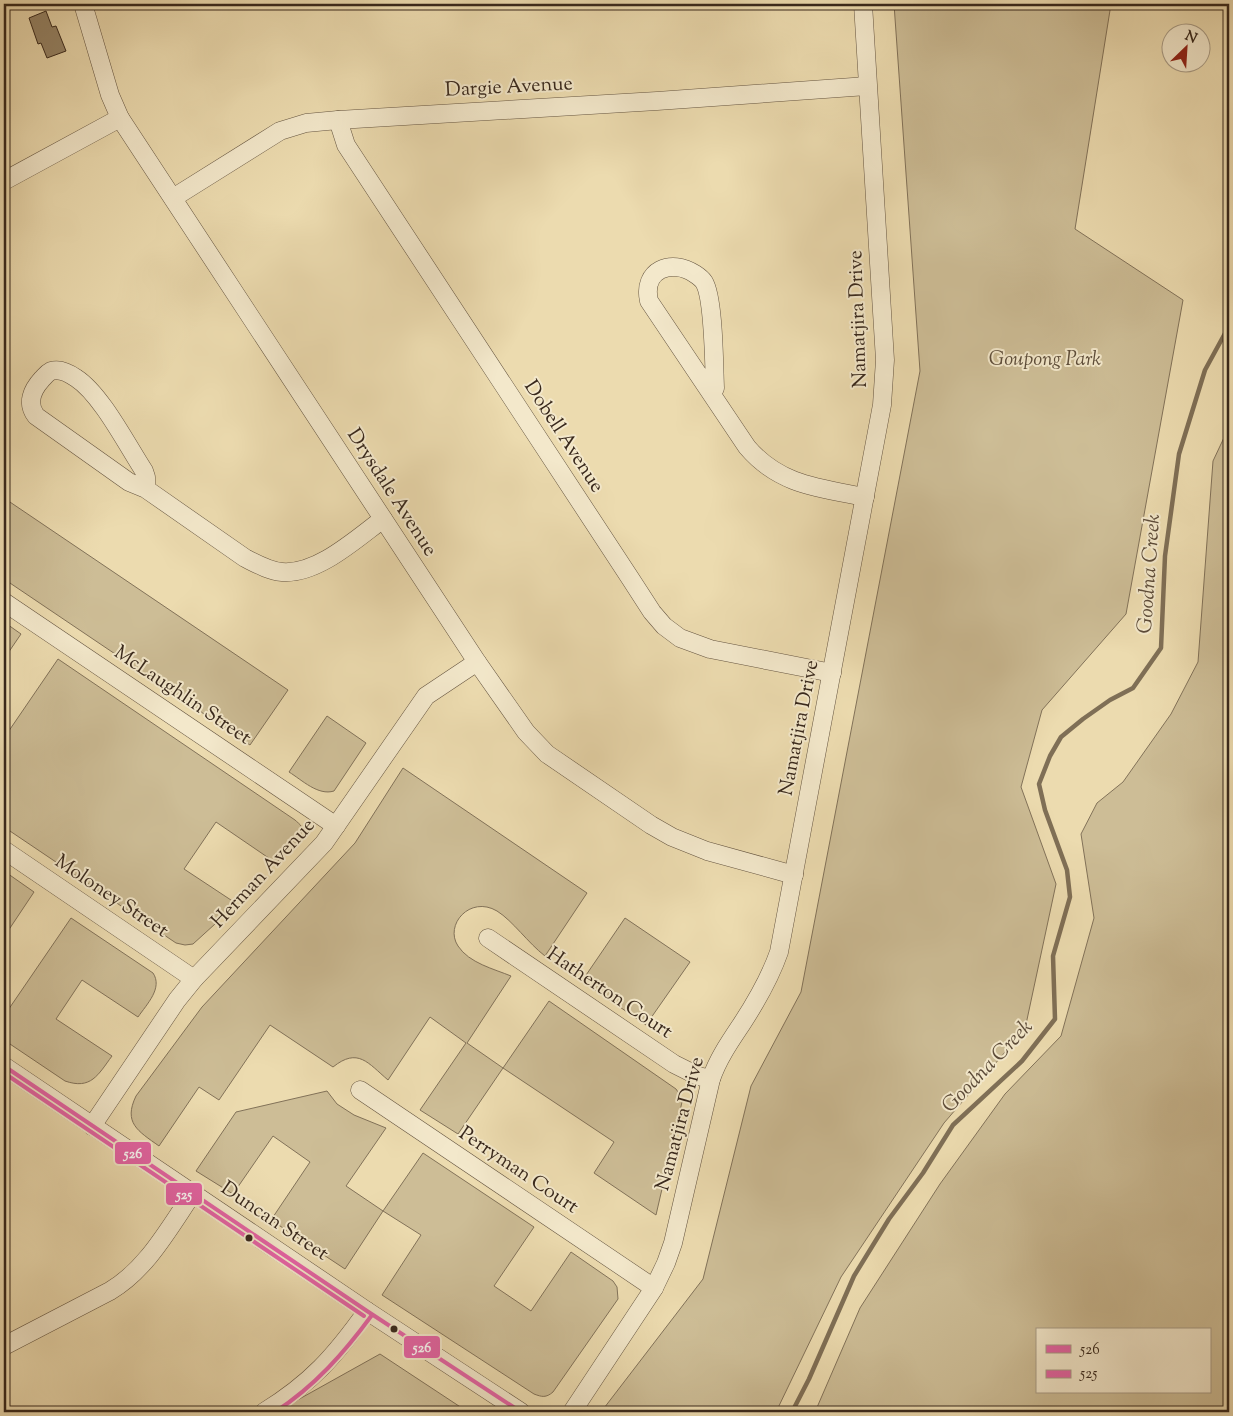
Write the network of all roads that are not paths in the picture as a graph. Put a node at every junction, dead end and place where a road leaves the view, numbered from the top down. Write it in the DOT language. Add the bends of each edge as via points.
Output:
graph roads {
  1 [pos="83,4"];
  2 [pos="863,4"];
  3 [pos="867,86"];
  4 [pos="120,118"];
  5 [pos="338,120"];
  6 [pos="4,181"];
  7 [pos="173,198"];
  8 [pos="712,394"];
  9 [pos="146,489"];
  10 [pos="865,497"];
  11 [pos="383,519"];
  12 [pos="4,602"];
  13 [pos="477,662"];
  14 [pos="832,672"];
  15 [pos="336,826"];
  16 [pos="4,850"];
  17 [pos="794,875"];
  18 [pos="488,938"];
  19 [pos="194,979"];
  20 [pos="4,1066"];
  21 [pos="711,1079"];
  22 [pos="360,1090"];
  23 [pos="92,1126"];
  24 [pos="193,1193"];
  25 [pos="654,1288"];
  26 [pos="367,1311"];
  27 [pos="4,1346"];
  28 [pos="264,1412"];
  29 [pos="521,1412"];
  30 [pos="572,1412"];
  1 -- 4 [label="street, Drysdale Avenue"];
  2 -- 3 [label="street, Namatjira Drive"];
  3 -- 5 [label="street, Dargie Avenue"];
  3 -- 10 [label="street, Namatjira Drive" via="885,360 882,405"];
  4 -- 6 [label="street"];
  4 -- 7 [label="street, Drysdale Avenue"];
  5 -- 7 [label="street, Dargie Avenue" via="280,130"];
  5 -- 14 [label="street, Dobell Avenue" via="346,145 664,626 680,638 710,649"];
  7 -- 11 [label="street, Drysdale Avenue"];
  8 -- 8 [label="street" via="649,301 649,282 655,273 667,268 680,268 703,280 711,324 715,388"];
  8 -- 10 [label="street" via="747,447 769,468 807,486"];
  9 -- 9 [label="street" via="129,482 36,416 31,409 32,394 48,373 66,372 88,387 144,471"];
  9 -- 11 [label="street" via="246,558 281,572 307,568 323,561"];
  10 -- 14 [label="street, Namatjira Drive"];
  11 -- 13 [label="street, Drysdale Avenue"];
  12 -- 15 [label="street, McLaughlin Street"];
  13 -- 15 [label="street, Herman Avenue" via="426,696"];
  13 -- 17 [label="street, Drysdale Avenue" via="526,732 547,754 651,826 707,850"];
  14 -- 17 [label="street, Namatjira Drive"];
  15 -- 19 [label="street, Herman Avenue" via="310,859"];
  16 -- 19 [label="street, Moloney Street"];
  17 -- 21 [label="street, Namatjira Drive" via="774,966 716,1064"];
  18 -- 21 [label="street, Hatherton Court" via="674,1064"];
  19 -- 23 [label="street, Herman Avenue"];
  20 -- 23 [label="street, Duncan Street"];
  21 -- 25 [label="street, Namatjira Drive" via="673,1243"];
  22 -- 25 [label="street, Perryman Court"];
  23 -- 24 [label="street, Duncan Street"];
  24 -- 26 [label="street, Duncan Street"];
  24 -- 27 [label="street" via="142,1264 126,1280"];
  25 -- 30 [label="street, Namatjira Drive"];
  26 -- 28 [label="street" via="308,1382"];
  26 -- 29 [label="street, Duncan Street"];
}
